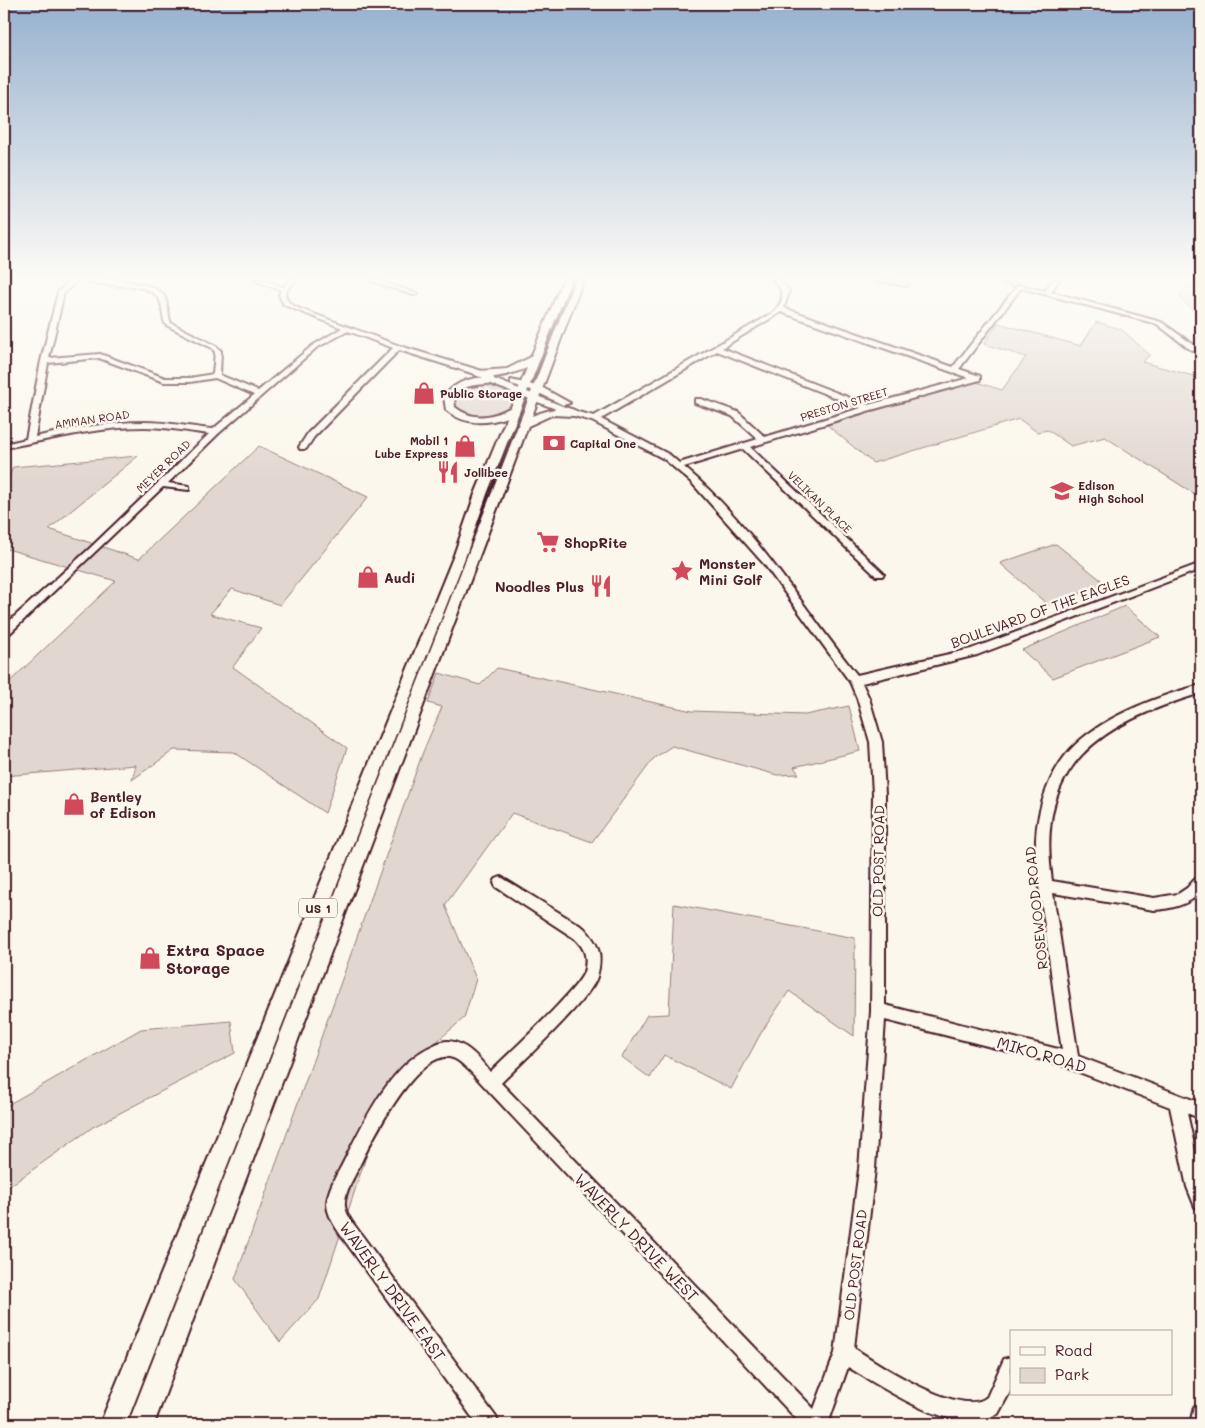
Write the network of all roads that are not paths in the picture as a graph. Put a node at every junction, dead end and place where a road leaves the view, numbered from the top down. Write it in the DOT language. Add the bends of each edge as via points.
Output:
graph roads {
  1 [pos="48,347"];
  2 [pos="213,347"];
  3 [pos="315,347"];
  4 [pos="398,347"];
  5 [pos="541,347"];
  6 [pos="550,347"];
  7 [pos="888,347"];
  8 [pos="972,347"];
  9 [pos="1189,347"];
  10 [pos="716,348"];
  11 [pos="1201,353"];
  12 [pos="536,358"];
  13 [pos="45,361"];
  14 [pos="955,370"];
  15 [pos="216,376"];
  16 [pos="485,377"];
  17 [pos="259,394"];
  18 [pos="527,399"];
  19 [pos="698,401"];
  20 [pos="556,406"];
  21 [pos="868,408"];
  22 [pos="579,414"];
  23 [pos="595,419"];
  24 [pos="215,432"];
  25 [pos="30,440"];
  26 [pos="764,440"];
  27 [pos="4,446"];
  28 [pos="303,446"];
  29 [pos="745,446"];
  30 [pos="678,466"];
  31 [pos="160,484"];
  32 [pos="186,488"];
  33 [pos="1201,566"];
  34 [pos="879,574"];
  35 [pos="4,632"];
  36 [pos="856,680"];
  37 [pos="1201,690"];
  38 [pos="1201,882"];
  39 [pos="501,883"];
  40 [pos="1046,886"];
  41 [pos="878,1011"];
  42 [pos="458,1051"];
  43 [pos="1070,1061"];
  44 [pos="490,1083"];
  45 [pos="1176,1100"];
  46 [pos="1201,1111"];
  47 [pos="1201,1201"];
  48 [pos="844,1353"];
  49 [pos="1010,1368"];
  50 [pos="1201,1414"];
  51 [pos="113,1424"];
  52 [pos="140,1424"];
  53 [pos="489,1424"];
  54 [pos="816,1424"];
  55 [pos="1200,1424"];
  1 -- 13 [label="street"];
  2 -- 15 [label="street" via="219,352"];
  3 -- 17 [label="street, MEYER ROAD"];
  4 -- 16 [label="street, OLD POST ROAD"];
  4 -- 28 [label="street"];
  5 -- 12 [label="highway, US 1"];
  6 -- 18 [label="highway, US 1"];
  7 -- 14 [label="street"];
  8 -- 14 [label="street"];
  9 -- 11 [label="street"];
  10 -- 21 [label="street"];
  10 -- 23 [label="street"];
  12 -- 16 [label="highway" via="524,367"];
  12 -- 18 [label="highway, US 1"];
  13 -- 15 [label="street" via="100,356 164,380"];
  13 -- 25 [label="street"];
  14 -- 21 [label="street, PRESTON STREET" via="977,378"];
  15 -- 17 [label="street"];
  16 -- 18 [label="street, OLD POST ROAD"];
  16 -- 18 [label="highway" via="459,386 449,397 450,408 466,418 483,420 499,418"];
  17 -- 24 [label="street, MEYER ROAD"];
  18 -- 20 [label="highway"];
  18 -- 20 [label="street, OLD POST ROAD"];
  18 -- 51 [label="highway, US 1" via="481,494 454,572"];
  18 -- 52 [label="highway, US 1"];
  19 -- 26 [label="street" via="735,414"];
  20 -- 22 [label="highway"];
  20 -- 22 [label="street, OLD POST ROAD" via="582,411"];
  21 -- 26 [label="street, PRESTON STREET"];
  22 -- 23 [label="street, OLD POST ROAD"];
  23 -- 30 [label="street, OLD POST ROAD"];
  24 -- 25 [label="street, AMMAN ROAD" via="135,424"];
  24 -- 31 [label="street, MEYER ROAD"];
  25 -- 27 [label="street, AMMAN ROAD"];
  26 -- 29 [label="street, PRESTON STREET"];
  29 -- 30 [label="street, PRESTON STREET"];
  29 -- 34 [label="street, VELIKAN PLACE"];
  30 -- 36 [label="street, OLD POST ROAD" via="713,500 766,562"];
  31 -- 32 [label="street"];
  31 -- 35 [label="street, MEYER ROAD"];
  33 -- 36 [label="street, BOULEVARD OF THE EAGLES" via="973,652"];
  36 -- 41 [label="street, OLD POST ROAD" via="876,742"];
  37 -- 40 [label="street, ROSEWOOD ROAD" via="1174,696 1127,718 1094,734 1078,748 1051,797 1043,826"];
  38 -- 40 [label="street" via="1184,898 1154,904"];
  39 -- 44 [label="street" via="579,933 590,944 593,958 590,977 572,1000"];
  40 -- 43 [label="street, ROSEWOOD ROAD"];
  41 -- 43 [label="street, MIKO ROAD"];
  41 -- 48 [label="street, OLD POST ROAD" via="867,1169"];
  42 -- 44 [label="street, WAVERLY DRIVE WEST"];
  42 -- 53 [label="street, WAVERLY DRIVE EAST" via="444,1048 430,1055 415,1066 388,1097 365,1135 339,1192 336,1208 346,1228"];
  43 -- 45 [label="street, MIKO ROAD"];
  44 -- 54 [label="street, WAVERLY DRIVE WEST"];
  45 -- 46 [label="street, MIKO ROAD"];
  45 -- 47 [label="street"];
  48 -- 49 [label="street" via="918,1400 967,1416 981,1414 993,1406"];
  48 -- 54 [label="street, OLD POST ROAD"];
  50 -- 55 [label="street"];
}
